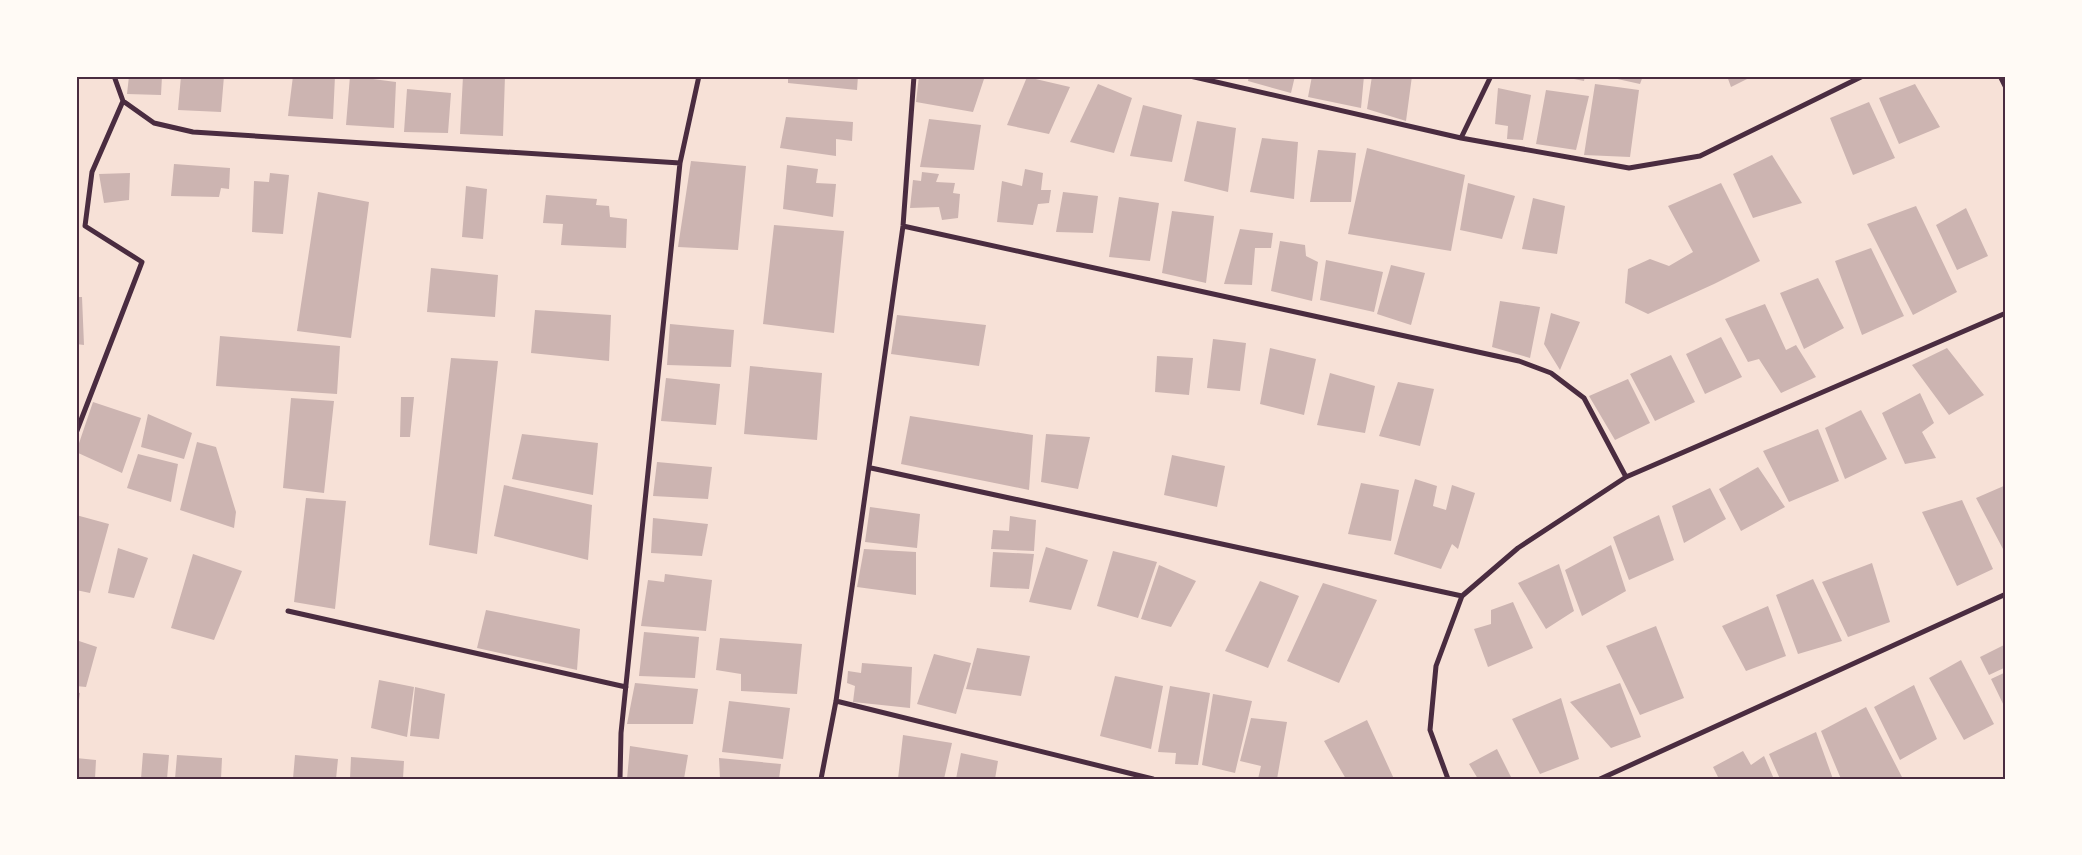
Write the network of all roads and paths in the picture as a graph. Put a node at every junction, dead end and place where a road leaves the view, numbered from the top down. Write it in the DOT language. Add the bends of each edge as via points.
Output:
graph roads {
  1 [pos="114,76"];
  2 [pos="699,76"];
  3 [pos="914,76"];
  4 [pos="1190,76"];
  5 [pos="1491,76"];
  6 [pos="1863,76"];
  7 [pos="2000,76"];
  8 [pos="2006,88"];
  9 [pos="123,101"];
  10 [pos="1461,138"];
  11 [pos="680,163"];
  12 [pos="904,226"];
  13 [pos="2006,313"];
  14 [pos="76,433"];
  15 [pos="871,468"];
  16 [pos="1626,477"];
  17 [pos="2006,594"];
  18 [pos="1462,596"];
  19 [pos="288,611"];
  20 [pos="626,687"];
  21 [pos="836,701"];
  22 [pos="620,779"];
  23 [pos="821,779"];
  24 [pos="1153,779"];
  25 [pos="1448,779"];
  26 [pos="1600,779"];
  1 -- 9 [label="street"];
  2 -- 11 [label="street"];
  3 -- 12 [label="street"];
  4 -- 10 [label="street"];
  5 -- 10 [label="street"];
  6 -- 10 [label="street" via="1700,156 1629,168"];
  7 -- 8 [label="street"];
  9 -- 11 [label="street" via="154,124 193,132"];
  9 -- 14 [label="street" via="92,172 85,226 142,262"];
  11 -- 20 [label="street"];
  12 -- 15 [label="street"];
  12 -- 16 [label="street" via="1519,361 1551,373 1584,398"];
  13 -- 16 [label="street"];
  15 -- 18 [label="street"];
  15 -- 21 [label="street"];
  16 -- 18 [label="street" via="1518,548"];
  17 -- 26 [label="street"];
  18 -- 25 [label="street" via="1436,666 1430,730"];
  19 -- 20 [label="street"];
  20 -- 22 [label="street"];
  21 -- 23 [label="street"];
  21 -- 24 [label="street"];
}
